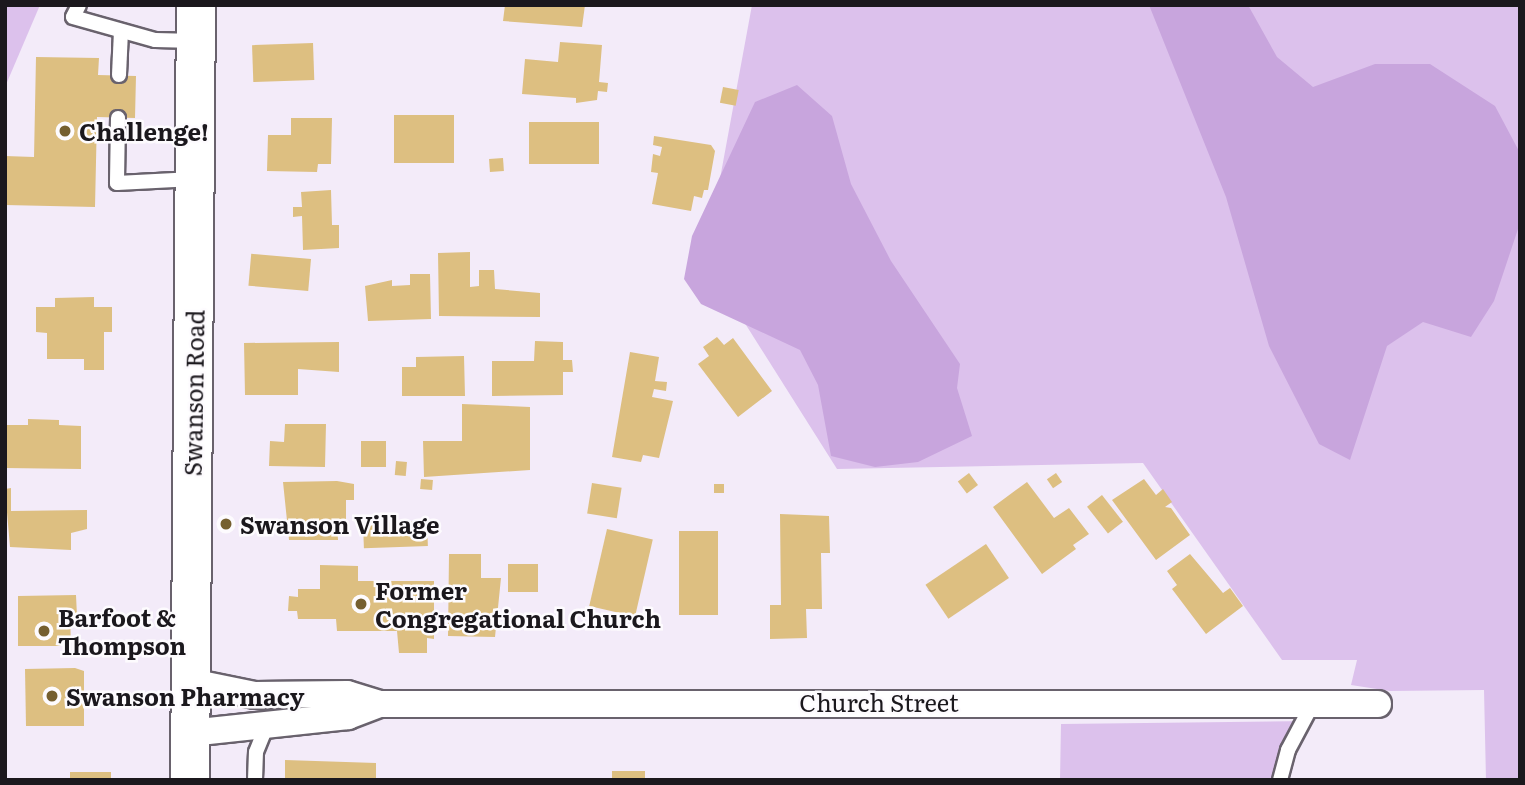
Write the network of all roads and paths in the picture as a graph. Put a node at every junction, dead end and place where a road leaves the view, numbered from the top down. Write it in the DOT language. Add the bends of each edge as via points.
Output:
graph roads {
  1 [pos="79,5"];
  2 [pos="196,23"];
  3 [pos="121,30"];
  4 [pos="120,75"];
  5 [pos="118,118"];
  6 [pos="195,179"];
  7 [pos="191,682"];
  8 [pos="1315,701"];
  9 [pos="379,704"];
  10 [pos="1378,704"];
  11 [pos="268,722"];
  12 [pos="190,733"];
  13 [pos="190,780"];
  14 [pos="255,780"];
  15 [pos="1280,780"];
  1 -- 3 [label="lane" via="74,17"];
  2 -- 3 [label="lane" via="155,40"];
  2 -- 6 [label="main road, Swanson Road"];
  3 -- 4 [label="lane"];
  5 -- 6 [label="lane" via="117,183"];
  6 -- 7 [label="main road, Swanson Road"];
  7 -- 9 [label="street, Church Street" via="255,695 347,694"];
  7 -- 12 [label="main road, Swanson Road"];
  8 -- 9 [label="street, Church Street"];
  8 -- 10 [label="street, Church Street"];
  8 -- 15 [label="lane" via="1287,750"];
  9 -- 11 [label="street, Church Street" via="348,716"];
  11 -- 12 [label="street, Church Street"];
  11 -- 14 [label="lane" via="256,752"];
  12 -- 13 [label="main road, Swanson Road"];
}
